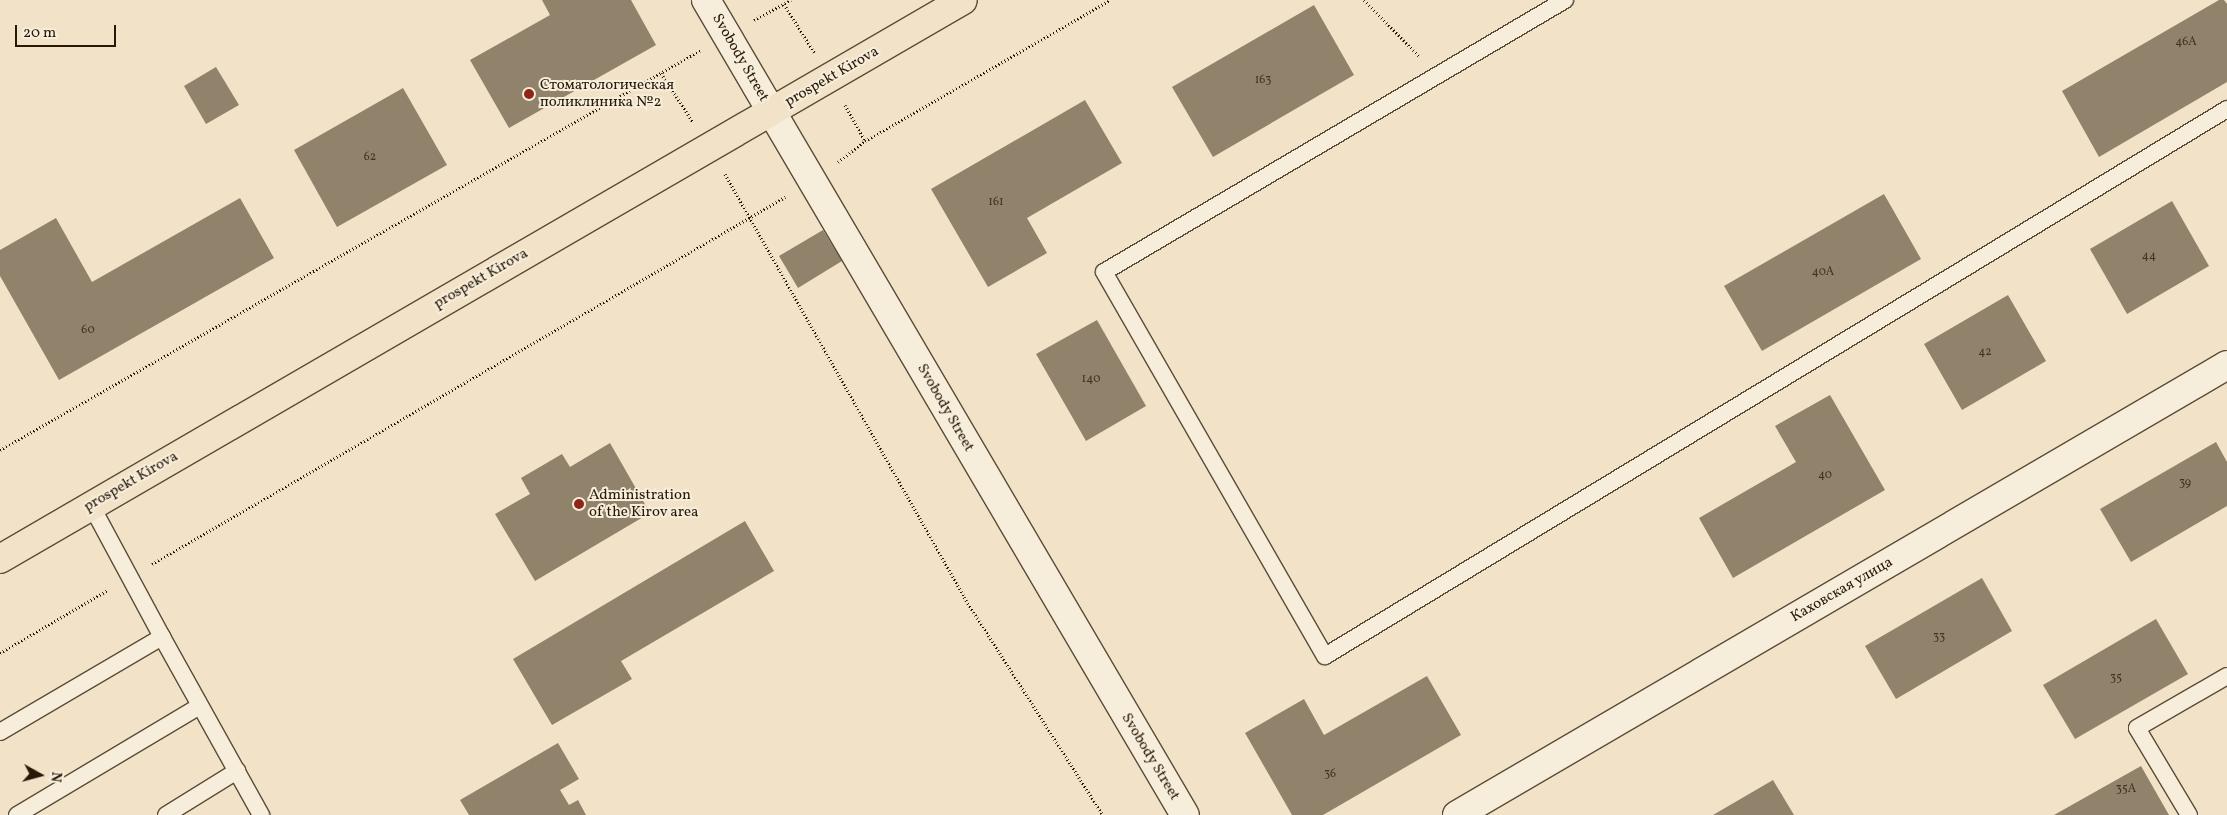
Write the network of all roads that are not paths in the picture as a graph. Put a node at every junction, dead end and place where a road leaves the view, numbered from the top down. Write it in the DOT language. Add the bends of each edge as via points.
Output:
graph roads {
  1 [pos="706,0"];
  2 [pos="963,0"];
  3 [pos="1565,0"];
  4 [pos="2227,109"];
  5 [pos="772,112"];
  6 [pos="2227,365"];
  7 [pos="92,505"];
  8 [pos="0,560"];
  9 [pos="162,637"];
  10 [pos="2227,676"];
  11 [pos="200,706"];
  12 [pos="0,732"];
  13 [pos="236,772"];
  14 [pos="17,815"];
  15 [pos="166,815"];
  16 [pos="261,815"];
  17 [pos="1184,815"];
  18 [pos="1457,815"];
  19 [pos="2189,815"];
  1 -- 5 [label="street, Svobody Street"];
  2 -- 5 [label="main road, prospekt Kirova"];
  3 -- 4 [label="lane" via="1104,272 1325,656"];
  5 -- 7 [label="main road, prospekt Kirova"];
  5 -- 17 [label="street, Svobody Street"];
  6 -- 18 [label="street, Каховская улица"];
  7 -- 8 [label="main road, prospekt Kirova"];
  7 -- 9 [label="lane"];
  9 -- 11 [label="lane"];
  9 -- 12 [label="lane"];
  10 -- 19 [label="lane" via="2137,728"];
  11 -- 13 [label="lane"];
  11 -- 14 [label="lane"];
  13 -- 15 [label="lane"];
  13 -- 16 [label="lane"];
}
